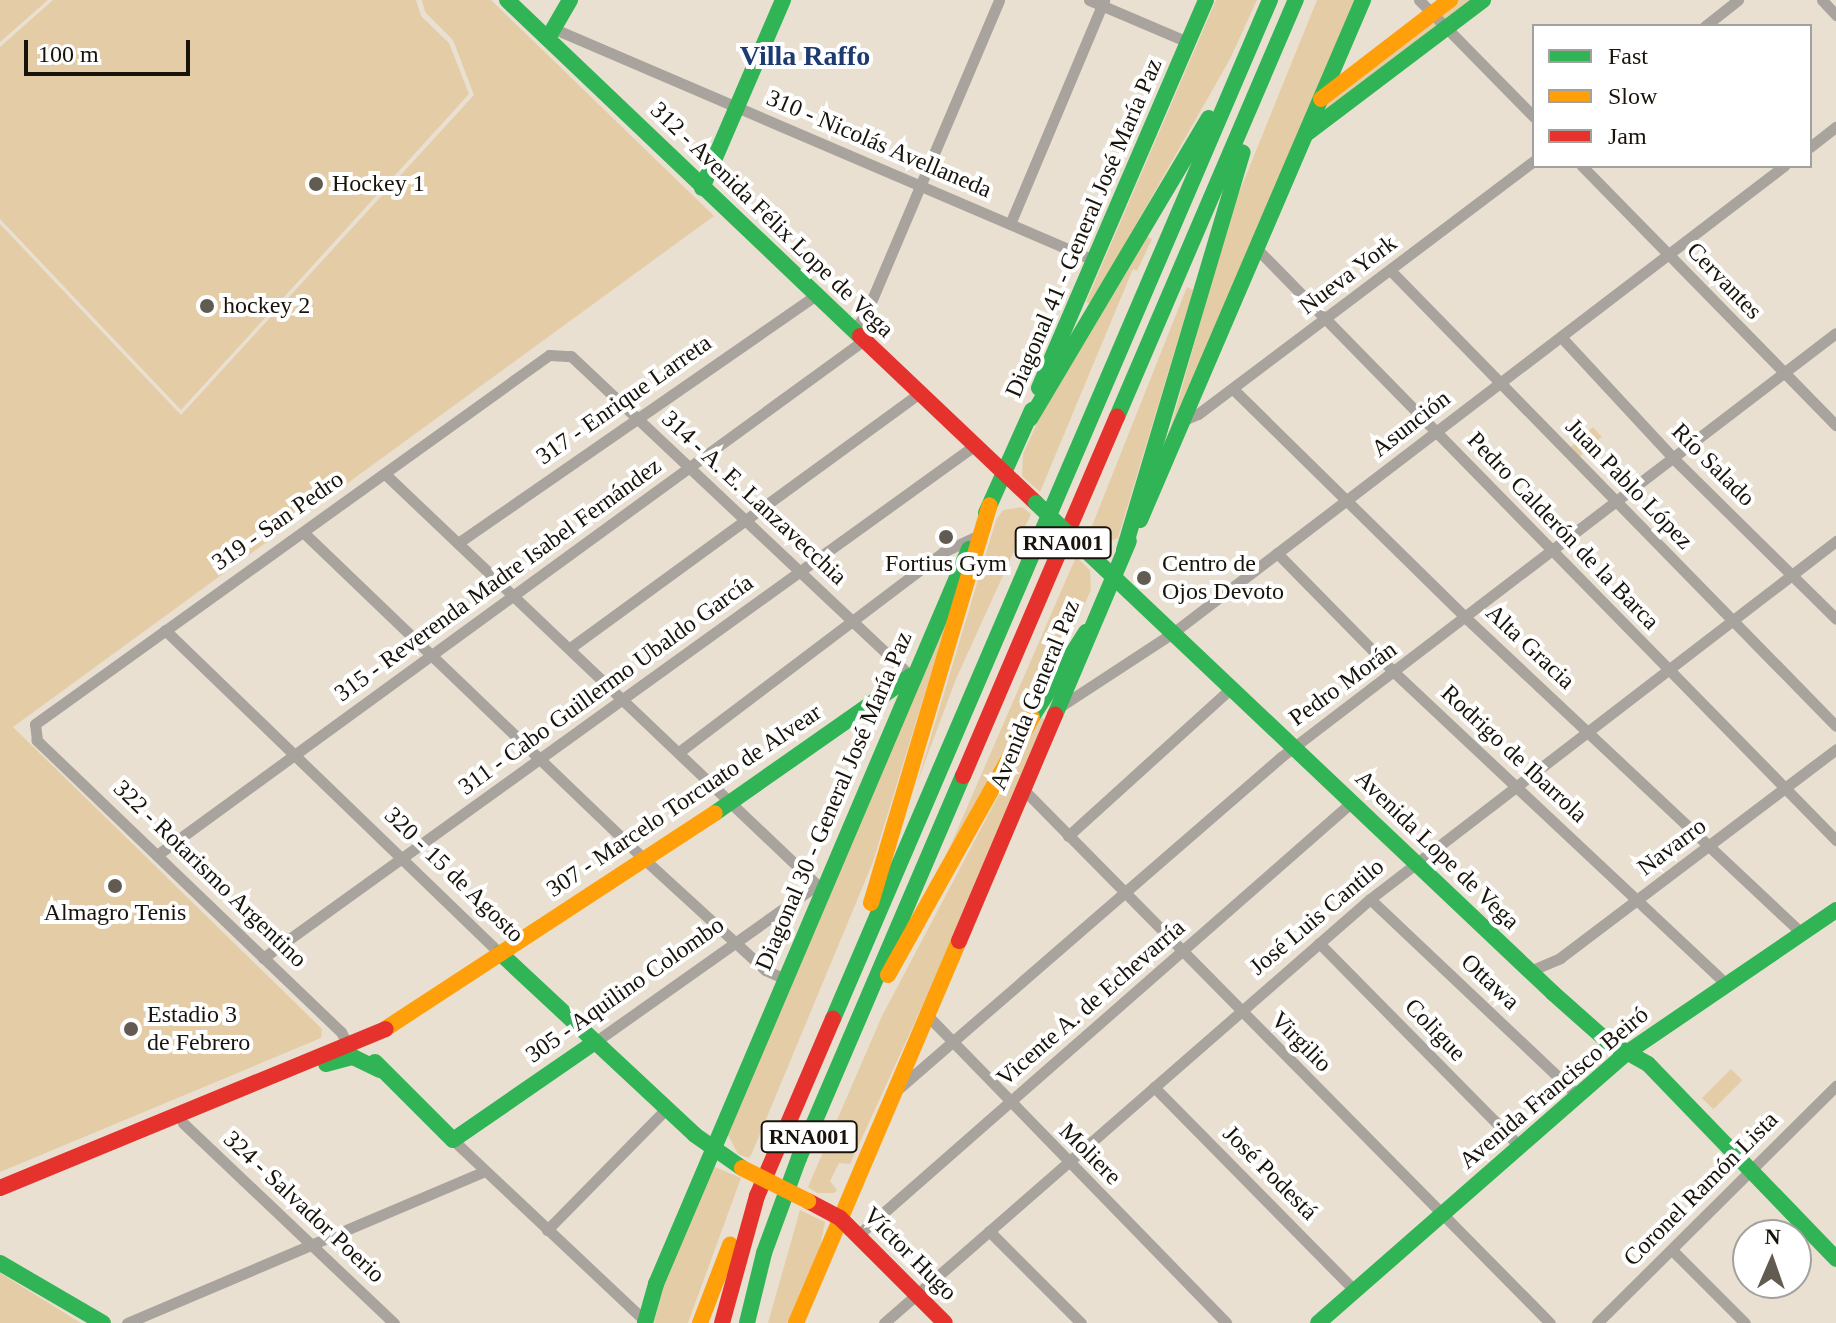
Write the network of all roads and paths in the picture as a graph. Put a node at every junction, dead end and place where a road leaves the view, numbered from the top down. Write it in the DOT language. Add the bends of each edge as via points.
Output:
graph roads {
  1 [pos="507,0"];
  2 [pos="570,0"];
  3 [pos="783,0"];
  4 [pos="999,0"];
  5 [pos="1089,0"];
  6 [pos="1206,0"];
  7 [pos="1270,0"];
  8 [pos="1296,0"];
  9 [pos="1363,0"];
  10 [pos="1419,0"];
  11 [pos="1450,0"];
  12 [pos="1483,0"];
  13 [pos="1738,0"];
  14 [pos="1822,0"];
  15 [pos="1103,3"];
  16 [pos="1433,14"];
  17 [pos="1836,15"];
  18 [pos="1708,24"];
  19 [pos="1447,28"];
  20 [pos="552,34"];
  21 [pos="1188,42"];
  22 [pos="1246,56"];
  23 [pos="1268,64"];
  24 [pos="1320,100"];
  25 [pos="736,108"];
  26 [pos="1532,115"];
  27 [pos="1836,127"];
  28 [pos="1305,135"];
  29 [pos="1812,145"];
  30 [pos="1532,163"];
  31 [pos="1584,168"];
  32 [pos="1781,168"];
  33 [pos="921,185"];
  34 [pos="702,188"];
  35 [pos="1010,224"];
  36 [pos="1259,251"];
  37 [pos="1668,254"];
  38 [pos="1096,261"];
  39 [pos="1391,271"];
  40 [pos="816,295"];
  41 [pos="1326,319"];
  42 [pos="1836,333"];
  43 [pos="858,335"];
  44 [pos="1562,338"];
  45 [pos="564,353"];
  46 [pos="1783,374"];
  47 [pos="1500,384"];
  48 [pos="1233,389"];
  49 [pos="920,393"];
  50 [pos="638,419"];
  51 [pos="1030,419"];
  52 [pos="1186,419"];
  53 [pos="1836,425"];
  54 [pos="1437,431"];
  55 [pos="974,446"];
  56 [pos="1673,458"];
  57 [pos="690,466"];
  58 [pos="385,474"];
  59 [pos="1005,474"];
  60 [pos="1348,500"];
  61 [pos="1615,503"];
  62 [pos="990,505"];
  63 [pos="747,520"];
  64 [pos="304,533"];
  65 [pos="975,537"];
  66 [pos="1836,541"];
  67 [pos="458,543"];
  68 [pos="1124,550"];
  69 [pos="1277,553"];
  70 [pos="1552,554"];
  71 [pos="802,572"];
  72 [pos="1111,575"];
  73 [pos="1792,575"];
  74 [pos="514,596"];
  75 [pos="1466,618"];
  76 [pos="1836,619"];
  77 [pos="1733,620"];
  78 [pos="853,622"];
  79 [pos="165,630"];
  80 [pos="1086,632"];
  81 [pos="1174,632"];
  82 [pos="570,648"];
  83 [pos="431,654"];
  84 [pos="1667,671"];
  85 [pos="1396,674"];
  86 [pos="911,676"];
  87 [pos="1231,688"];
  88 [pos="623,700"];
  89 [pos="1058,708"];
  90 [pos="1836,726"];
  91 [pos="1591,733"];
  92 [pos="37,740"];
  93 [pos="1295,747"];
  94 [pos="1836,749"];
  95 [pos="679,752"];
  96 [pos="297,756"];
  97 [pos="541,760"];
  98 [pos="1519,788"];
  99 [pos="1023,789"];
  100 [pos="1785,789"];
  101 [pos="733,801"];
  102 [pos="1352,802"];
  103 [pos="1068,836"];
  104 [pos="1836,840"];
  105 [pos="1709,847"];
  106 [pos="157,855"];
  107 [pos="402,858"];
  108 [pos="644,859"];
  109 [pos="1415,864"];
  110 [pos="821,886"];
  111 [pos="1126,896"];
  112 [pos="1370,899"];
  113 [pos="1638,900"];
  114 [pos="1836,910"];
  115 [pos="1802,933"];
  116 [pos="736,942"];
  117 [pos="1319,943"];
  118 [pos="1182,952"];
  119 [pos="500,953"];
  120 [pos="263,958"];
  121 [pos="1530,971"];
  122 [pos="785,979"];
  123 [pos="850,979"];
  124 [pos="1726,984"];
  125 [pos="1240,1011"];
  126 [pos="925,1013"];
  127 [pos="858,1022"];
  128 [pos="354,1042"];
  129 [pos="595,1042"];
  130 [pos="951,1042"];
  131 [pos="1628,1052"];
  132 [pos="380,1070"];
  133 [pos="1836,1086"];
  134 [pos="1154,1087"];
  135 [pos="895,1092"];
  136 [pos="1578,1096"];
  137 [pos="1009,1104"];
  138 [pos="667,1108"];
  139 [pos="183,1123"];
  140 [pos="453,1140"];
  141 [pos="1520,1147"];
  142 [pos="714,1149"];
  143 [pos="1067,1163"];
  144 [pos="1750,1170"];
  145 [pos="485,1171"];
  146 [pos="0,1188"];
  147 [pos="757,1196"];
  148 [pos="0,1200"];
  149 [pos="808,1201"];
  150 [pos="1443,1214"];
  151 [pos="840,1218"];
  152 [pos="547,1230"];
  153 [pos="989,1231"];
  154 [pos="858,1235"];
  155 [pos="314,1246"];
  156 [pos="1672,1250"];
  157 [pos="764,1253"];
  158 [pos="1836,1259"];
  159 [pos="0,1263"];
  160 [pos="1355,1291"];
  161 [pos="916,1295"];
  162 [pos="645,1322"];
  163 [pos="103,1323"];
  164 [pos="127,1323"];
  165 [pos="394,1323"];
  166 [pos="700,1323"];
  167 [pos="722,1323"];
  168 [pos="747,1323"];
  169 [pos="759,1323"];
  170 [pos="796,1323"];
  171 [pos="884,1323"];
  172 [pos="945,1323"];
  173 [pos="1081,1323"];
  174 [pos="1226,1323"];
  175 [pos="1318,1323"];
  176 [pos="1550,1323"];
  177 [pos="1597,1323"];
  178 [pos="1745,1323"];
  1 -- 20 [label="main road, 312 - Avenida Félix Lope de Vega"];
  2 -- 20 [label="main road"];
  3 -- 25 [label="main road"];
  4 -- 33 [label="street, 315 - Reverenda Madre Isabel Fernández"];
  5 -- 15 [label="street"];
  6 -- 21 [label="main road, Diagonal 41 - General José María Paz"];
  7 -- 22 [label="main road, RNA001"];
  8 -- 23 [label="main road, Avenida General Paz / RNA001"];
  9 -- 24 [label="main road, Avenida General Paz"];
  10 -- 16 [label="street"];
  11 -- 16 [label="main road"];
  12 -- 19 [label="main road"];
  13 -- 18 [label="street"];
  14 -- 17 [label="street"];
  15 -- 21 [label="street"];
  15 -- 35 [label="street"];
  16 -- 19 [label="street"];
  16 -- 24 [label="main road"];
  19 -- 26 [label="street"];
  19 -- 28 [label="main road"];
  20 -- 25 [label="street, 310 - Nicolás Avellaneda"];
  20 -- 34 [label="main road, 312 - Avenida Félix Lope de Vega"];
  21 -- 38 [label="main road, Diagonal 41 - General José María Paz"];
  22 -- 51 [label="main road"];
  22 -- 123 [label="main road, RNA001"];
  23 -- 68 [label="main road"];
  23 -- 127 [label="main road, Avenida General Paz / RNA001"];
  24 -- 28 [label="main road, Avenida General Paz"];
  25 -- 33 [label="street, 310 - Nicolás Avellaneda"];
  25 -- 34 [label="main road"];
  27 -- 29 [label="street"];
  28 -- 36 [label="main road, Avenida General Paz"];
  30 -- 39 [label="street, Nueva York"];
  31 -- 37 [label="street, Cervantes"];
  32 -- 37 [label="street, Asunción"];
  33 -- 35 [label="street, 310 - Nicolás Avellaneda"];
  33 -- 43 [label="street, 315 - Reverenda Madre Isabel Fernández"];
  34 -- 40 [label="main road, 312 - Avenida Félix Lope de Vega"];
  35 -- 38 [label="street, 310 - Nicolás Avellaneda"];
  36 -- 41 [label="street, Pedro Calderón de la Barca"];
  36 -- 52 [label="main road, Avenida General Paz"];
  37 -- 44 [label="street, Asunción"];
  37 -- 46 [label="street, Cervantes"];
  38 -- 51 [label="main road, Diagonal 41 - General José María Paz"];
  39 -- 41 [label="street, Nueva York"];
  39 -- 47 [label="street, Juan Pablo López"];
  40 -- 43 [label="main road, 312 - Avenida Félix Lope de Vega"];
  40 -- 50 [label="street, 317 - Enrique Larreta"];
  41 -- 48 [label="street, Nueva York"];
  41 -- 54 [label="street, Pedro Calderón de la Barca"];
  42 -- 46 [label="street, Pedro Morán"];
  43 -- 49 [label="main road, 312 - Avenida Félix Lope de Vega"];
  43 -- 57 [label="street, 315 - Reverenda Madre Isabel Fernández"];
  44 -- 47 [label="street, Asunción"];
  44 -- 56 [label="street, Río Salado"];
  45 -- 50 [label="street, 314 - A. E. Lanzavecchia"];
  45 -- 58 [label="street, 319 - San Pedro" via="549,355"];
  46 -- 53 [label="street, Cervantes"];
  46 -- 56 [label="street, Pedro Morán"];
  47 -- 54 [label="street, Asunción"];
  47 -- 61 [label="street, Juan Pablo López"];
  48 -- 52 [label="street, Nueva York"];
  48 -- 60 [label="street, Alta Gracia"];
  49 -- 55 [label="main road, 312 - Avenida Félix Lope de Vega"];
  49 -- 63 [label="street"];
  50 -- 57 [label="street, 314 - A. E. Lanzavecchia"];
  50 -- 67 [label="street, 317 - Enrique Larreta"];
  51 -- 59 [label="main road, Diagonal 41 - General José María Paz"];
  52 -- 68 [label="main road, Avenida General Paz"];
  54 -- 60 [label="street, Asunción"];
  54 -- 70 [label="street, Pedro Calderón de la Barca"];
  55 -- 59 [label="main road, 312 - Avenida Félix Lope de Vega"];
  55 -- 71 [label="street, 311 - Cabo Guillermo Ubaldo García"];
  56 -- 61 [label="street, Pedro Morán"];
  56 -- 73 [label="street, Río Salado"];
  57 -- 63 [label="street, 314 - A. E. Lanzavecchia"];
  57 -- 74 [label="street, 315 - Reverenda Madre Isabel Fernández"];
  58 -- 64 [label="street, 319 - San Pedro"];
  58 -- 67 [label="street"];
  59 -- 62 [label="main road, Diagonal 30 - General José María Paz"];
  59 -- 72 [label="main road, Avenida Lope de Vega, bridge"];
  60 -- 69 [label="street, Asunción"];
  60 -- 75 [label="street, Alta Gracia"];
  61 -- 70 [label="street, Pedro Morán"];
  61 -- 77 [label="street, Juan Pablo López"];
  62 -- 65 [label="main road, Diagonal 30 - General José María Paz"];
  62 -- 123 [label="main road"];
  63 -- 71 [label="street, 314 - A. E. Lanzavecchia"];
  63 -- 82 [label="street"];
  64 -- 79 [label="street, 319 - San Pedro"];
  64 -- 83 [label="street"];
  65 -- 78 [label="street" via="943,552"];
  65 -- 86 [label="main road, Diagonal 30 - General José María Paz"];
  66 -- 73 [label="street, José Luis Cantilo"];
  67 -- 74 [label="street"];
  68 -- 72 [label="main road, Avenida General Paz"];
  69 -- 81 [label="street, Asunción"];
  69 -- 85 [label="street, Rodrigo de Ibarrola"];
  70 -- 75 [label="street, Pedro Morán"];
  70 -- 84 [label="street, Pedro Calderón de la Barca"];
  71 -- 78 [label="street, 314 - A. E. Lanzavecchia"];
  71 -- 88 [label="street, 311 - Cabo Guillermo Ubaldo García"];
  72 -- 80 [label="main road, Avenida General Paz"];
  72 -- 81 [label="main road, Avenida Lope de Vega"];
  73 -- 76 [label="street, Río Salado"];
  73 -- 77 [label="street, José Luis Cantilo"];
  74 -- 82 [label="street"];
  74 -- 83 [label="street, 315 - Reverenda Madre Isabel Fernández"];
  75 -- 85 [label="street, Pedro Morán"];
  75 -- 91 [label="street, Alta Gracia"];
  77 -- 84 [label="street, José Luis Cantilo"];
  77 -- 90 [label="street, Juan Pablo López"];
  78 -- 86 [label="street, 314 - A. E. Lanzavecchia"];
  78 -- 95 [label="street"];
  79 -- 92 [label="street, 319 - San Pedro" via="39,719"];
  79 -- 96 [label="street, 320 - 15 de Agosto"];
  80 -- 89 [label="main road, Avenida General Paz"];
  80 -- 127 [label="main road" via="1028,723 917,931"];
  81 -- 87 [label="main road, Avenida Lope de Vega"];
  81 -- 89 [label="street, Asunción"];
  82 -- 88 [label="street"];
  83 -- 96 [label="street, 315 - Reverenda Madre Isabel Fernández"];
  83 -- 97 [label="street"];
  84 -- 91 [label="street, José Luis Cantilo"];
  84 -- 100 [label="street, Pedro Calderón de la Barca"];
  85 -- 93 [label="street, Pedro Morán"];
  85 -- 98 [label="street, Rodrigo de Ibarrola"];
  86 -- 101 [label="main road, 307 - Marcelo Torcuato de Alvear"];
  86 -- 110 [label="main road, Diagonal 30 - General José María Paz"];
  87 -- 93 [label="main road, Avenida Lope de Vega"];
  87 -- 103 [label="street"];
  88 -- 95 [label="street"];
  88 -- 97 [label="street, 311 - Cabo Guillermo Ubaldo García"];
  89 -- 99 [label="main road, Avenida General Paz"];
  91 -- 98 [label="street, José Luis Cantilo"];
  91 -- 105 [label="street, Alta Gracia"];
  92 -- 106 [label="street, 322 - Rotarismo Argentino"];
  93 -- 102 [label="main road, Avenida Lope de Vega"];
  93 -- 111 [label="street, Pedro Morán"];
  94 -- 100 [label="street, Navarro"];
  95 -- 101 [label="street"];
  96 -- 106 [label="street, 315 - Reverenda Madre Isabel Fernández"];
  96 -- 107 [label="street, 320 - 15 de Agosto"];
  97 -- 107 [label="street, 311 - Cabo Guillermo Ubaldo García"];
  97 -- 108 [label="street"];
  98 -- 109 [label="street, José Luis Cantilo"];
  98 -- 113 [label="street, Rodrigo de Ibarrola"];
  99 -- 103 [label="street, Virgilio"];
  99 -- 126 [label="main road, Avenida General Paz"];
  100 -- 104 [label="street, Pedro Calderón de la Barca"];
  100 -- 105 [label="street, Navarro"];
  101 -- 108 [label="main road, 307 - Marcelo Torcuato de Alvear"];
  101 -- 110 [label="street"];
  102 -- 109 [label="main road, Avenida Lope de Vega"];
  102 -- 118 [label="street, Vicente A. de Echevarría"];
  103 -- 111 [label="street, Virgilio"];
  105 -- 113 [label="street, Navarro"];
  105 -- 115 [label="street, Alta Gracia"];
  106 -- 120 [label="street, 322 - Rotarismo Argentino"];
  107 -- 119 [label="street, 320 - 15 de Agosto"];
  107 -- 120 [label="street, 311 - Cabo Guillermo Ubaldo García"];
  108 -- 116 [label="street"];
  108 -- 119 [label="main road, 307 - Marcelo Torcuato de Alvear"];
  109 -- 112 [label="street, José Luis Cantilo"];
  109 -- 121 [label="main road, Avenida Lope de Vega"];
  110 -- 116 [label="street, 305 - Aquilino Colombo"];
  110 -- 122 [label="main road, Diagonal 30 - General José María Paz"];
  111 -- 118 [label="street, Virgilio"];
  111 -- 130 [label="street, Pedro Morán"];
  112 -- 117 [label="street, José Luis Cantilo"];
  112 -- 136 [label="street, Ottawa"];
  113 -- 121 [label="street, Navarro" via="1560,958"];
  113 -- 124 [label="street, Rodrigo de Ibarrola"];
  114 -- 115 [label="main road, Avenida Francisco Beiró"];
  115 -- 124 [label="main road, Avenida Francisco Beiró"];
  116 -- 122 [label="street" via="765,970"];
  116 -- 129 [label="street, 305 - Aquilino Colombo"];
  117 -- 125 [label="street, José Luis Cantilo"];
  117 -- 141 [label="street, Coligue"];
  118 -- 125 [label="street, Virgilio"];
  118 -- 137 [label="street, Vicente A. de Echevarría"];
  119 -- 128 [label="main road, 307 - Marcelo Torcuato de Alvear"];
  119 -- 129 [label="main road, 320 - 15 de Agosto"];
  120 -- 128 [label="street, 322 - Rotarismo Argentino"];
  121 -- 131 [label="main road, Avenida Lope de Vega" via="1607,1041"];
  122 -- 142 [label="main road, Diagonal 30 - General José María Paz"];
  123 -- 147 [label="main road, RNA001"];
  124 -- 131 [label="main road, Avenida Francisco Beiró"];
  125 -- 134 [label="street, José Luis Cantilo"];
  125 -- 150 [label="street, Virgilio"];
  126 -- 130 [label="street, Moliere"];
  126 -- 135 [label="main road, Avenida General Paz"];
  127 -- 157 [label="main road, Avenida General Paz / RNA001"];
  128 -- 132 [label="main road, 322 - Rotarismo Argentino"];
  128 -- 146 [label="main road, 307 - Marcelo Torcuato de Alvear"];
  129 -- 138 [label="main road, 320 - 15 de Agosto"];
  129 -- 140 [label="main road, 305 - Aquilino Colombo"];
  130 -- 135 [label="street, Pedro Morán"];
  130 -- 137 [label="street, Moliere"];
  131 -- 136 [label="main road, Avenida Francisco Beiró"];
  131 -- 144 [label="main road, Avenida Lope de Vega" via="1648,1064"];
  132 -- 139 [label="main road" via="362,1060 339,1059"];
  132 -- 140 [label="main road, 322 - Rotarismo Argentino"];
  133 -- 144 [label="street, Coronel Ramón Lista"];
  134 -- 143 [label="street, José Luis Cantilo"];
  134 -- 160 [label="street, José Podestá"];
  135 -- 151 [label="main road, Avenida General Paz"];
  136 -- 141 [label="main road, Avenida Francisco Beiró"];
  137 -- 143 [label="street, Moliere"];
  137 -- 154 [label="street, Vicente A. de Echevarría"];
  138 -- 142 [label="main road, 320 - 15 de Agosto"];
  138 -- 152 [label="street"];
  139 -- 148 [label="main road"];
  139 -- 155 [label="street, 324 - Salvador Poerio"];
  140 -- 145 [label="street, 322 - Rotarismo Argentino"];
  141 -- 150 [label="main road, Avenida Francisco Beiró"];
  142 -- 149 [label="main road, 320 - 15 de Agosto, bridge"];
  142 -- 162 [label="main road, Diagonal 30 - General José María Paz"];
  143 -- 153 [label="street, José Luis Cantilo"];
  143 -- 174 [label="street, Moliere"];
  144 -- 156 [label="street, Coronel Ramón Lista"];
  144 -- 158 [label="main road, Avenida Lope de Vega"];
  145 -- 152 [label="street, 322 - Rotarismo Argentino"];
  145 -- 155 [label="street"];
  147 -- 166 [label="main road" via="724,1257"];
  147 -- 167 [label="main road, RNA001"];
  149 -- 151 [label="main road, Víctor Hugo"];
  150 -- 160 [label="main road, Avenida Francisco Beiró"];
  150 -- 176 [label="street, Virgilio"];
  151 -- 154 [label="main road, Víctor Hugo"];
  151 -- 170 [label="main road, Avenida General Paz"];
  152 -- 162 [label="street, 322 - Rotarismo Argentino"];
  153 -- 161 [label="street, José Luis Cantilo"];
  153 -- 173 [label="street"];
  154 -- 161 [label="main road, Víctor Hugo"];
  155 -- 164 [label="street"];
  155 -- 165 [label="street, 324 - Salvador Poerio"];
  156 -- 177 [label="street, Coronel Ramón Lista"];
  156 -- 178 [label="street"];
  157 -- 168 [label="main road, Avenida General Paz / RNA001"];
  157 -- 169 [label="main road"];
  159 -- 163 [label="main road"];
  160 -- 175 [label="main road, Avenida Francisco Beiró"];
  161 -- 171 [label="street, José Luis Cantilo"];
  161 -- 172 [label="main road, Víctor Hugo"];
}
